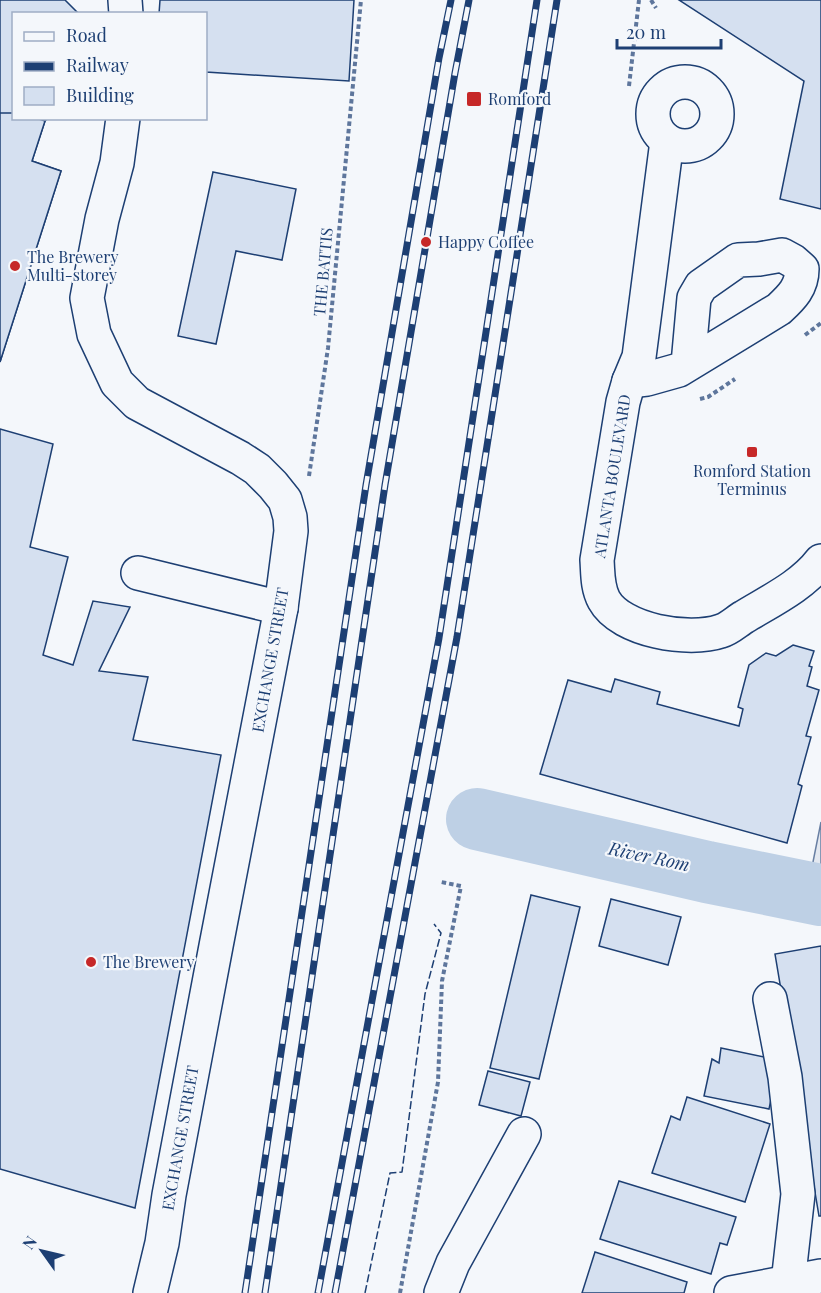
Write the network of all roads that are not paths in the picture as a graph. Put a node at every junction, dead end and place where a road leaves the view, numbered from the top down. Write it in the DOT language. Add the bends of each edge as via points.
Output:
graph roads {
  1 [pos="123,120"];
  2 [pos="667,141"];
  3 [pos="688,364"];
  4 [pos="629,381"];
  5 [pos="821,561"];
  6 [pos="138,573"];
  7 [pos="281,608"];
  8 [pos="770,999"];
  9 [pos="524,1134"];
  10 [pos="821,1276"];
  11 [pos="788,1282"];
  12 [pos="150,1293"];
  13 [pos="441,1293"];
  14 [pos="730,1293"];
  1 -- 7 [label="street, EXCHANGE STREET" via="87,298 94,334 117,383 137,403 257,469 285,500 291,531"];
  2 -- 4 [label="street, ATLANTA BOULEVARD" via="639,357"];
  3 -- 4 [label="street" via="679,370"];
  4 -- 5 [label="street, ATLANTA BOULEVARD" via="622,402 597,560 598,586 604,601 620,617 641,627 684,636 721,631 803,580"];
  6 -- 7 [label="street"];
  7 -- 12 [label="street, EXCHANGE STREET"];
  8 -- 11 [label="street" via="785,1077 798,1194"];
  9 -- 13 [label="street" via="453,1263"];
  10 -- 11 [label="street"];
  11 -- 14 [label="street"];
}
